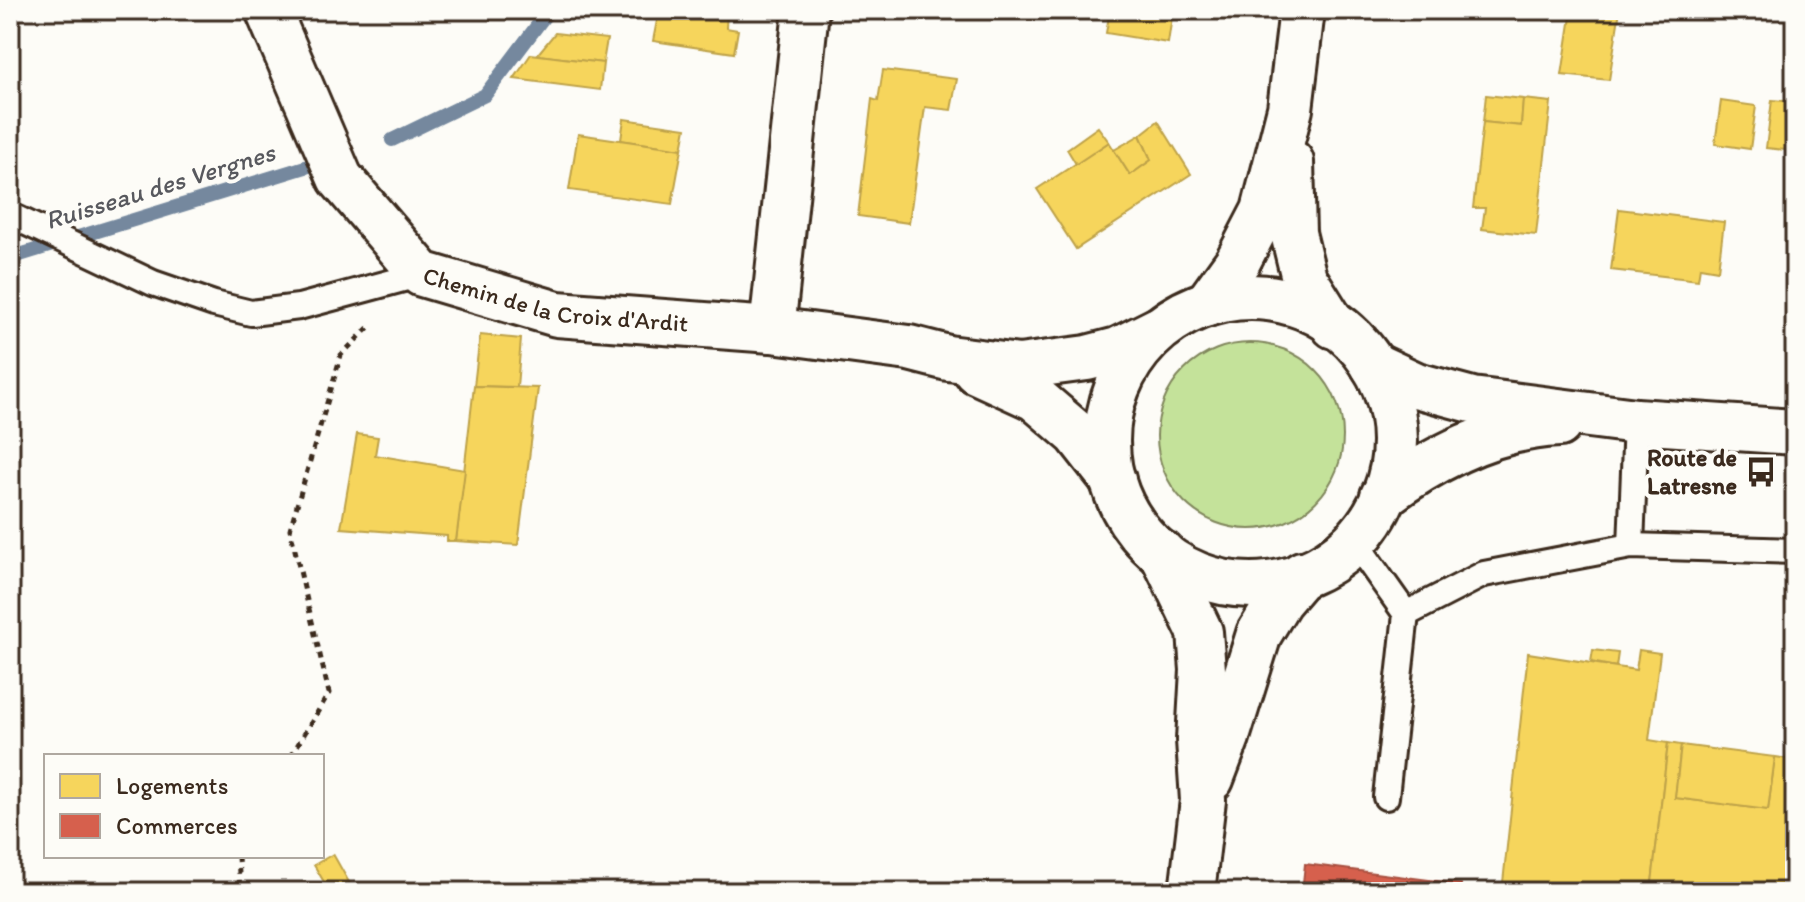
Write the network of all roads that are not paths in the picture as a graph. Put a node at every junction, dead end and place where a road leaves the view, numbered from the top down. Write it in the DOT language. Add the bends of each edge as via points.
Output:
graph roads {
  1 [pos="268,10"];
  2 [pos="806,10"];
  3 [pos="1302,10"];
  4 [pos="1290,109"];
  5 [pos="10,215"];
  6 [pos="422,274"];
  7 [pos="1207,304"];
  8 [pos="1334,326"];
  9 [pos="772,330"];
  10 [pos="1158,330"];
  11 [pos="948,358"];
  12 [pos="1373,365"];
  13 [pos="1636,421"];
  14 [pos="1795,432"];
  15 [pos="1113,480"];
  16 [pos="1383,496"];
  17 [pos="1355,542"];
  18 [pos="1631,546"];
  19 [pos="1795,551"];
  20 [pos="1162,553"];
  21 [pos="1302,574"];
  22 [pos="1406,614"];
  23 [pos="1386,797"];
  24 [pos="1203,800"];
  25 [pos="1192,892"];
  1 -- 6 [label="street, Chemin de la Croix d'Ardit" via="340,178"];
  2 -- 9 [label="street"];
  3 -- 4 [label="street"];
  4 -- 7 [label="street" via="1264,211"];
  4 -- 8 [label="street" via="1293,233 1304,278"];
  5 -- 6 [label="lane" via="153,283 251,313 299,307"];
  6 -- 9 [label="street, Chemin de la Croix d'Ardit" via="557,314"];
  7 -- 8 [label="street" via="1269,298 1311,310"];
  7 -- 10 [label="street"];
  8 -- 12 [label="street" via="1348,334"];
  9 -- 11 [label="street, Chemin de la Croix d'Ardit"];
  10 -- 11 [label="street, Chemin de la Croix d'Ardit" via="1087,358 1019,367"];
  10 -- 15 [label="street" via="1134,356 1108,416 1106,456"];
  11 -- 15 [label="street, Chemin de la Croix d'Ardit" via="1035,398 1077,434"];
  12 -- 13 [label="street" via="1416,385 1472,400"];
  12 -- 16 [label="street" via="1392,406 1394,463"];
  13 -- 14 [label="street"];
  13 -- 16 [label="street" via="1530,426 1468,445"];
  13 -- 18 [label="lane"];
  15 -- 20 [label="street" via="1138,533"];
  16 -- 17 [label="street"];
  17 -- 21 [label="street" via="1329,564"];
  17 -- 22 [label="lane"];
  18 -- 19 [label="lane"];
  18 -- 22 [label="lane" via="1484,574"];
  20 -- 21 [label="street" via="1179,567 1226,584 1275,584"];
  20 -- 24 [label="street" via="1200,632"];
  21 -- 24 [label="street" via="1259,634"];
  22 -- 23 [label="lane"];
  24 -- 25 [label="street"];
}
